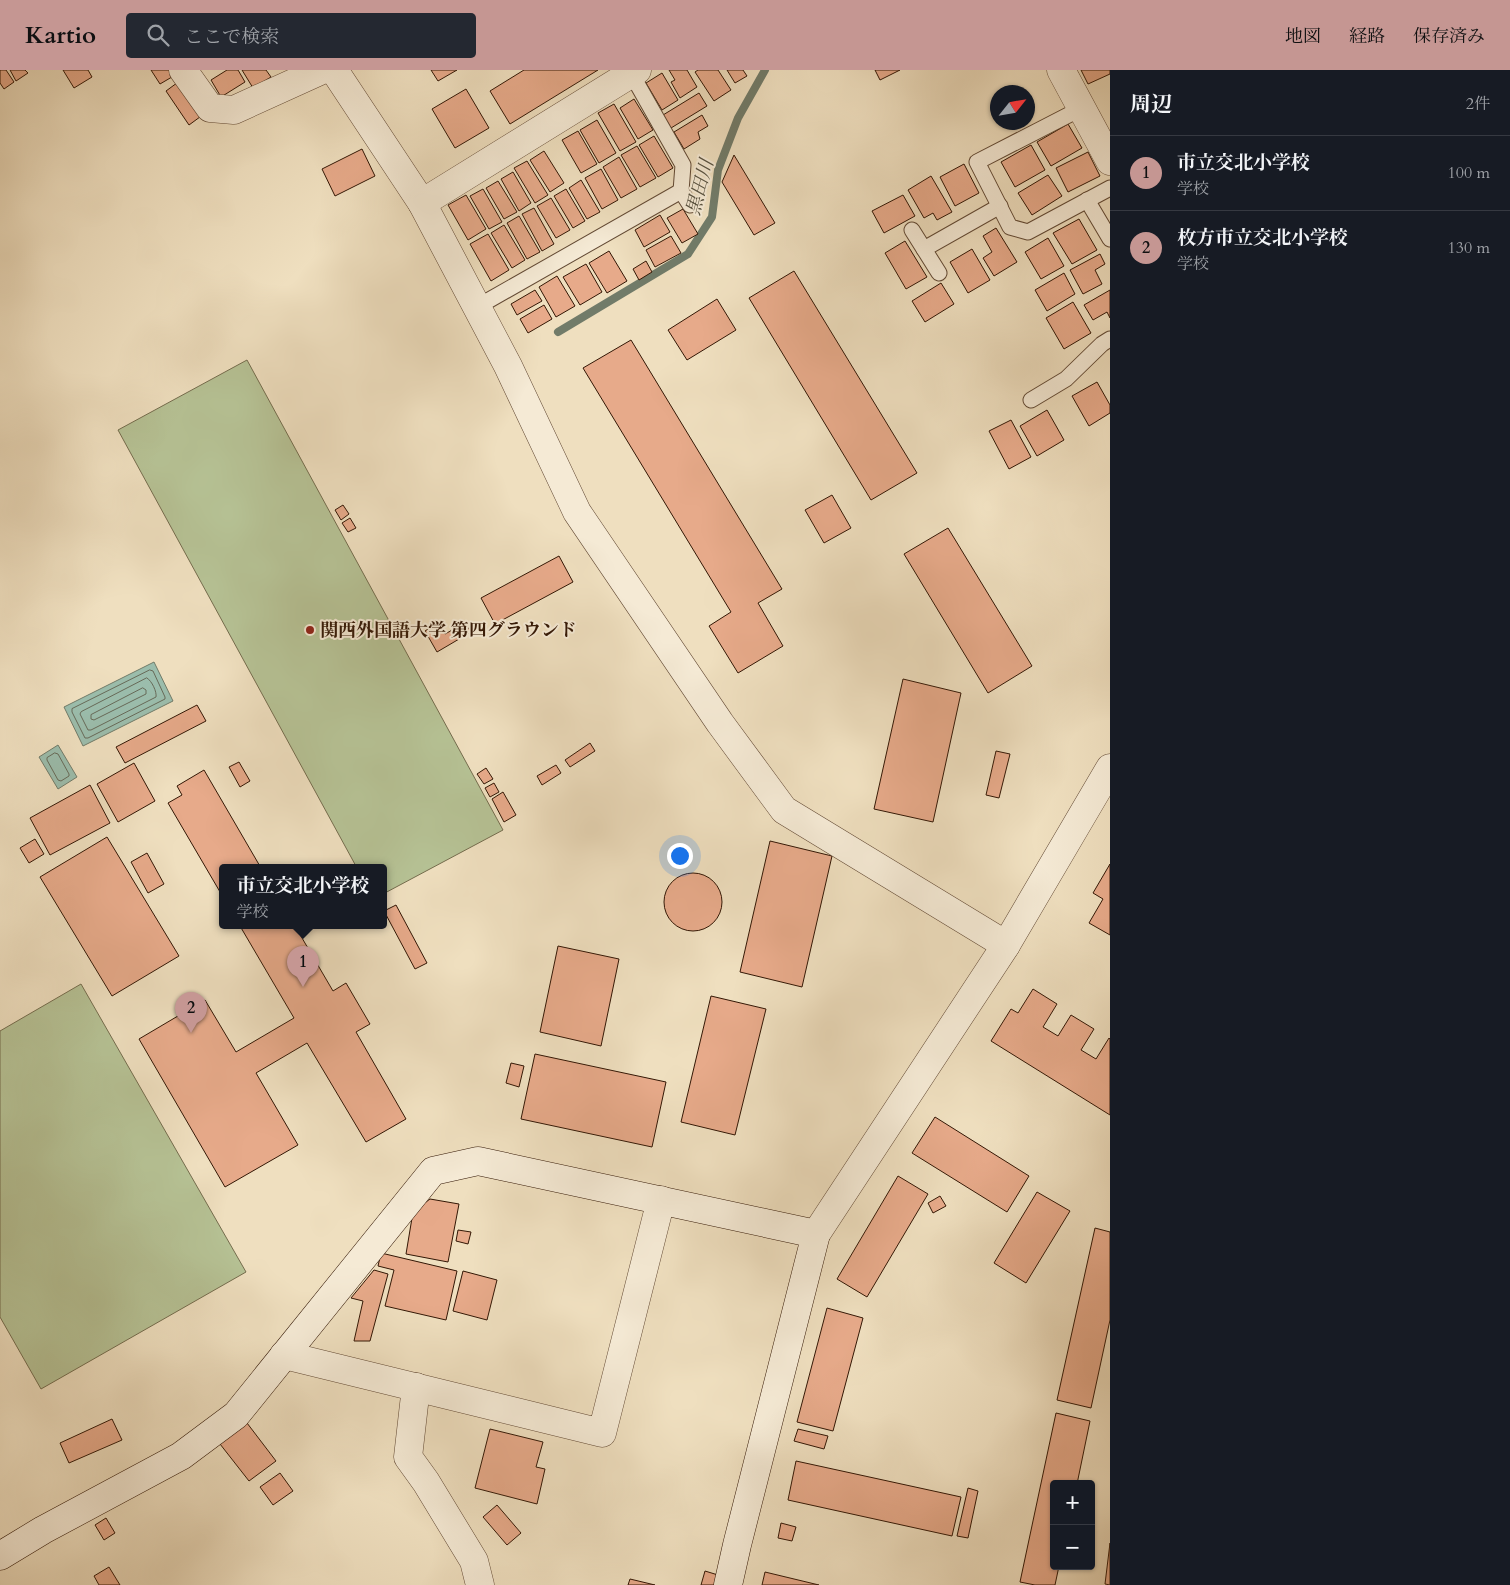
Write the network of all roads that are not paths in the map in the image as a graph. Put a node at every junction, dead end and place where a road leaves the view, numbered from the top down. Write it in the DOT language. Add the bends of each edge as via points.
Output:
graph roads {
  1 [pos="183,70"];
  2 [pos="322,70"];
  3 [pos="334,70"];
  4 [pos="1061,70"];
  5 [pos="634,72"];
  6 [pos="1082,108"];
  7 [pos="1110,161"];
  8 [pos="1110,188"];
  9 [pos="681,191"];
  10 [pos="1087,200"];
  11 [pos="422,204"];
  12 [pos="690,205"];
  13 [pos="1000,206"];
  14 [pos="912,230"];
  15 [pos="1110,240"];
  16 [pos="924,250"];
  17 [pos="939,273"];
  18 [pos="477,307"];
  19 [pos="1110,339"];
  20 [pos="1031,400"];
  21 [pos="1110,768"];
  22 [pos="1006,946"];
  23 [pos="661,1200"];
  24 [pos="816,1234"];
  25 [pos="284,1355"];
  26 [pos="416,1387"];
  27 [pos="0,1556"];
  28 [pos="480,1585"];
  29 [pos="728,1585"];
  1 -- 2 [label="street" via="210,108 234,110"];
  3 -- 11 [label="street"];
  4 -- 6 [label="street"];
  5 -- 9 [label="lane" via="683,165"];
  5 -- 11 [label="street"];
  6 -- 7 [label="street"];
  6 -- 13 [label="lane" via="977,162"];
  8 -- 10 [label="lane"];
  9 -- 12 [label="lane"];
  9 -- 18 [label="lane"];
  10 -- 13 [label="lane" via="1028,232 1010,227"];
  10 -- 15 [label="lane"];
  11 -- 18 [label="street"];
  13 -- 16 [label="lane"];
  14 -- 16 [label="lane"];
  16 -- 17 [label="lane"];
  18 -- 22 [label="street" via="577,512 720,723 784,810"];
  19 -- 20 [label="lane" via="1066,378"];
  21 -- 22 [label="street"];
  22 -- 24 [label="street"];
  23 -- 24 [label="street"];
  23 -- 25 [label="street" via="478,1160 433,1171"];
  23 -- 26 [label="street" via="602,1433"];
  24 -- 29 [label="street"];
  25 -- 26 [label="street"];
  25 -- 27 [label="street" via="236,1415 181,1456"];
  26 -- 28 [label="street" via="408,1457 474,1561"];
}
